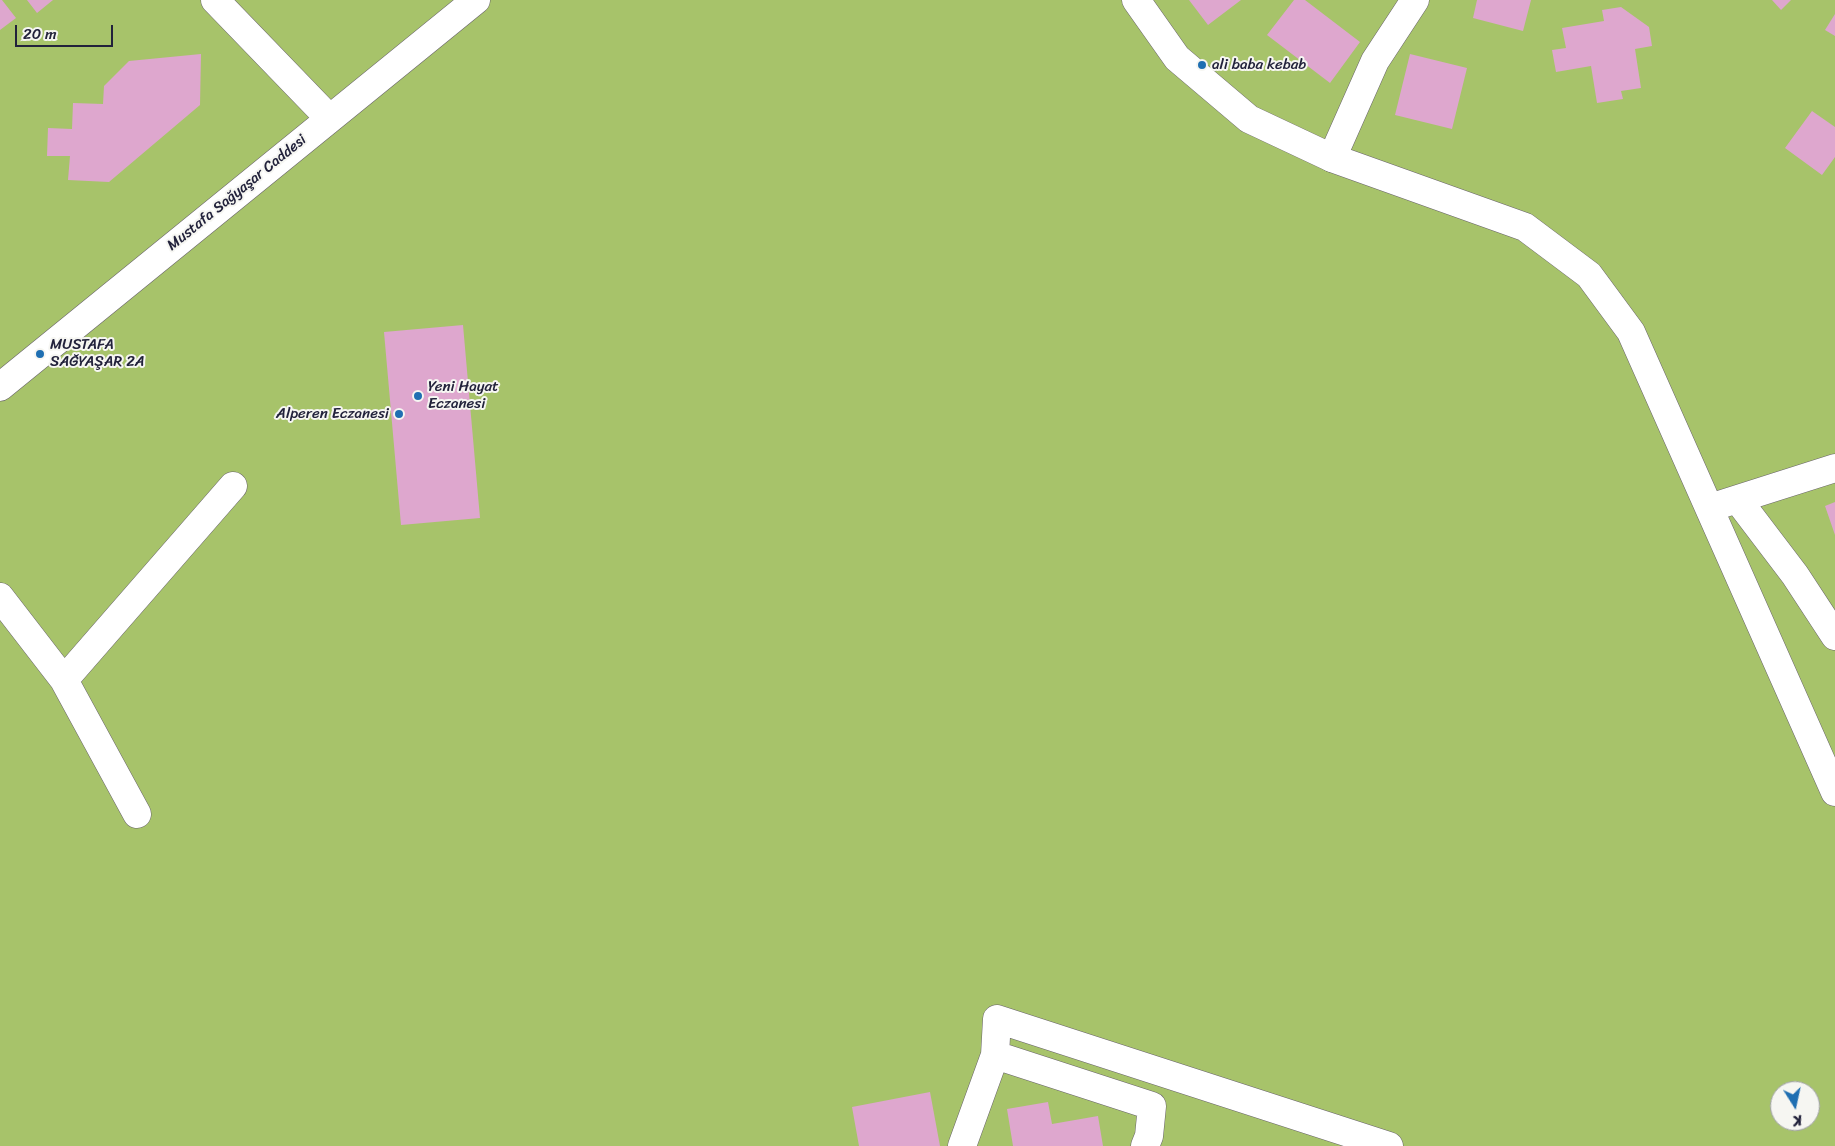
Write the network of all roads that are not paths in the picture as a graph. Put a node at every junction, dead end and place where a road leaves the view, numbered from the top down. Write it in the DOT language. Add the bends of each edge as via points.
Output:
graph roads {
  1 [pos="215,0"];
  2 [pos="476,0"];
  3 [pos="1136,0"];
  4 [pos="1415,0"];
  5 [pos="329,118"];
  6 [pos="1332,158"];
  7 [pos="0,386"];
  8 [pos="1835,468"];
  9 [pos="232,486"];
  10 [pos="1738,500"];
  11 [pos="1710,508"];
  12 [pos="0,597"];
  13 [pos="1835,636"];
  14 [pos="64,680"];
  15 [pos="1835,792"];
  16 [pos="137,814"];
  17 [pos="995,1055"];
  18 [pos="962,1146"];
  19 [pos="1145,1146"];
  20 [pos="1389,1146"];
  1 -- 5 [label="street"];
  2 -- 5 [label="street, Mustafa Sağyaşar Caddesi"];
  3 -- 6 [label="street" via="1177,58 1248,118"];
  4 -- 6 [label="street" via="1375,61"];
  5 -- 7 [label="street, Mustafa Sağyaşar Caddesi"];
  6 -- 11 [label="street" via="1524,227 1589,275 1631,332"];
  8 -- 10 [label="street"];
  9 -- 14 [label="street"];
  10 -- 11 [label="street"];
  10 -- 13 [label="street" via="1795,575"];
  11 -- 15 [label="street"];
  12 -- 14 [label="street"];
  14 -- 16 [label="street"];
  17 -- 18 [label="street"];
  17 -- 19 [label="street" via="1152,1106"];
  17 -- 20 [label="street" via="997,1019"];
}
